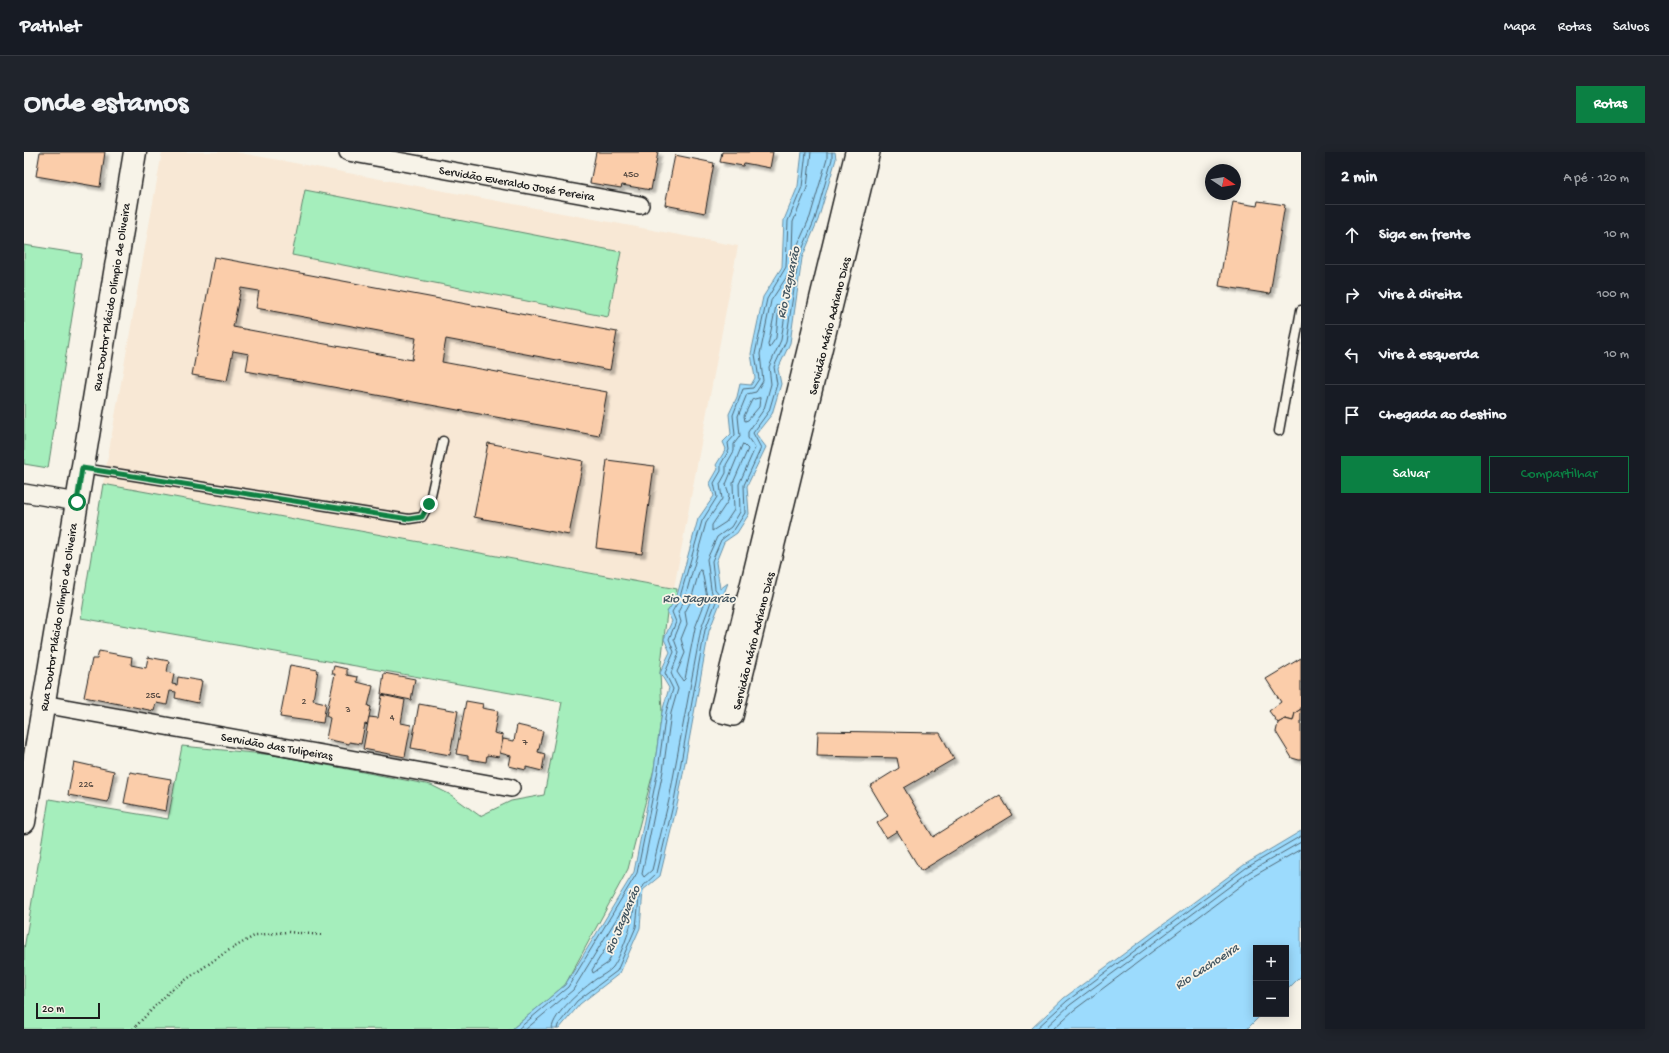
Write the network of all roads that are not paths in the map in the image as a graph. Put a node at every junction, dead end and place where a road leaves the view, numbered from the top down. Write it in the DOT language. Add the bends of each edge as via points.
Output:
graph roads {
  1 [pos="135,152"];
  2 [pos="348,152"];
  3 [pos="854,152"];
  4 [pos="871,152"];
  5 [pos="640,206"];
  6 [pos="1301,310"];
  7 [pos="1279,431"];
  8 [pos="443,441"];
  9 [pos="82,468"];
  10 [pos="24,494"];
  11 [pos="77,502"];
  12 [pos="43,704"];
  13 [pos="512,788"];
  14 [pos="24,822"];
  1 -- 9 [label="main road, Rua Doutor Plácido Olímpio de Oliveira"];
  2 -- 5 [label="street, Servidão Everaldo José Pereira"];
  3 -- 4 [label="street, Servidão Mário Adriano Dias" via="726,715"];
  6 -- 7 [label="lane"];
  8 -- 9 [label="lane" via="429,504 422,517 409,519"];
  9 -- 11 [label="main road, Rua Doutor Plácido Olímpio de Oliveira"];
  10 -- 11 [label="street"];
  11 -- 12 [label="main road, Rua Doutor Plácido Olímpio de Oliveira"];
  12 -- 13 [label="street, Servidão das Tulipeiras"];
  12 -- 14 [label="main road, Rua Doutor Plácido Olímpio de Oliveira"];
}
